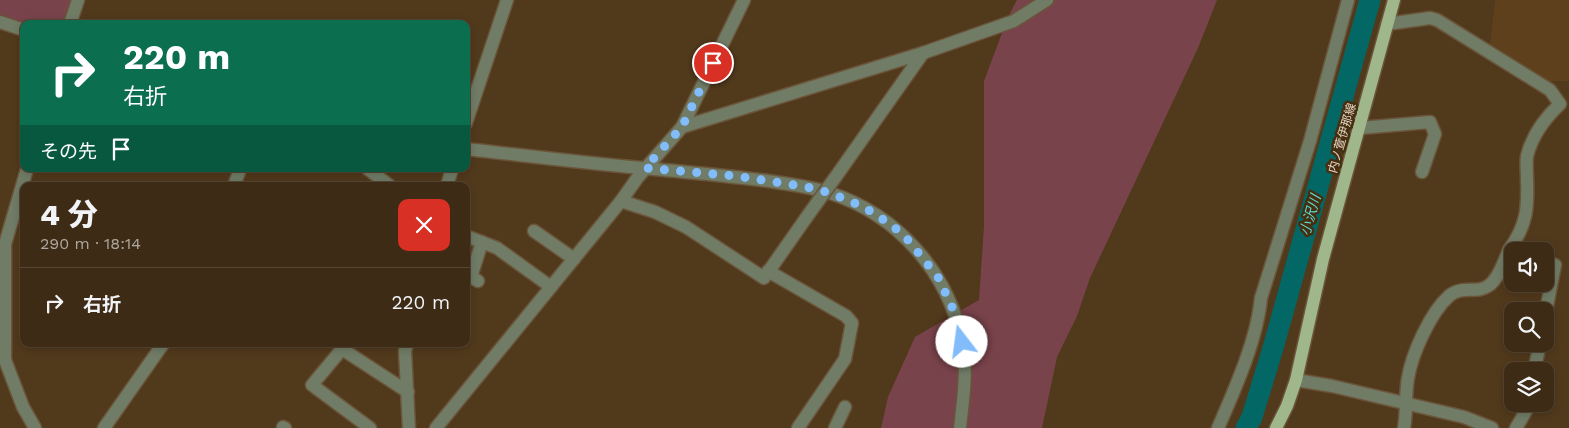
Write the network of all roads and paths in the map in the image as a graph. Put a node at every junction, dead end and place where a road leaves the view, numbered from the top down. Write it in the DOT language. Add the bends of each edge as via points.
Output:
graph roads {
  1 [pos="78,0"];
  2 [pos="507,0"];
  3 [pos="744,0"];
  4 [pos="1348,0"];
  5 [pos="1394,0"];
  6 [pos="1041,1"];
  7 [pos="71,20"];
  8 [pos="0,22"];
  9 [pos="1388,24"];
  10 [pos="20,29"];
  11 [pos="923,53"];
  12 [pos="470,111"];
  13 [pos="682,127"];
  14 [pos="1360,128"];
  15 [pos="470,149"];
  16 [pos="645,168"];
  17 [pos="372,172"];
  18 [pos="1422,172"];
  19 [pos="385,182"];
  20 [pos="20,193"];
  21 [pos="621,201"];
  22 [pos="534,231"];
  23 [pos="470,238"];
  24 [pos="482,242"];
  25 [pos="1516,242"];
  26 [pos="574,259"];
  27 [pos="1504,264"];
  28 [pos="768,271"];
  29 [pos="478,280"];
  30 [pos="551,287"];
  31 [pos="161,347"];
  32 [pos="406,347"];
  33 [pos="1296,380"];
  34 [pos="408,392"];
  35 [pos="1406,403"];
  36 [pos="845,407"];
  37 [pos="1525,412"];
  38 [pos="1476,425"];
  39 [pos="442,426"];
  40 [pos="35,428"];
  41 [pos="104,428"];
  42 [pos="370,428"];
  43 [pos="409,428"];
  44 [pos="798,428"];
  45 [pos="835,428"];
  46 [pos="960,428"];
  47 [pos="1218,428"];
  48 [pos="1276,428"];
  49 [pos="1404,428"];
  50 [pos="1492,428"];
  51 [pos="1516,428"];
  1 -- 7 [label="street"];
  2 -- 12 [label="street"];
  3 -- 13 [label="street"];
  4 -- 47 [label="street" via="1310,141 1262,298 1260,316"];
  5 -- 9 [label="main road, 内ノ萱伊那線"];
  6 -- 11 [label="street" via="1014,21"];
  8 -- 10 [label="street"];
  9 -- 14 [label="main road, 内ノ萱伊那線"];
  9 -- 25 [label="street" via="1430,18 1438,20 1550,90 1560,104 1545,118 1527,158 1528,209"];
  11 -- 13 [label="street"];
  11 -- 28 [label="street, bridge"];
  13 -- 16 [label="street"];
  14 -- 18 [label="street" via="1430,122 1435,134"];
  14 -- 33 [label="main road, 内ノ萱伊那線" via="1323,259"];
  15 -- 16 [label="street"];
  16 -- 21 [label="street"];
  16 -- 46 [label="street" via="736,176 807,187 850,200 893,226 938,277 952,307 962,342 964,370"];
  17 -- 19 [label="street"];
  20 -- 40 [label="street" via="5,244 6,360 23,407"];
  21 -- 26 [label="street"];
  21 -- 28 [label="street" via="686,227 764,278"];
  22 -- 26 [label="street"];
  23 -- 24 [label="street"];
  24 -- 29 [label="street" via="471,277"];
  24 -- 30 [label="street" via="497,248"];
  26 -- 30 [label="street"];
  27 -- 35 [label="street" via="1487,287 1459,290 1449,296 1431,318 1410,367"];
  28 -- 44 [label="street" via="846,316 852,324 845,358"];
  30 -- 39 [label="street"];
  31 -- 41 [label="street"];
  32 -- 34 [label="street"];
  33 -- 35 [label="street"];
  33 -- 48 [label="main road, 内ノ萱伊那線"];
  34 -- 42 [label="street" via="342,348 312,385"];
  34 -- 43 [label="street"];
  35 -- 38 [label="street"];
  35 -- 49 [label="street"];
  36 -- 45 [label="street"];
  37 -- 51 [label="street"];
  38 -- 50 [label="street"];
}
